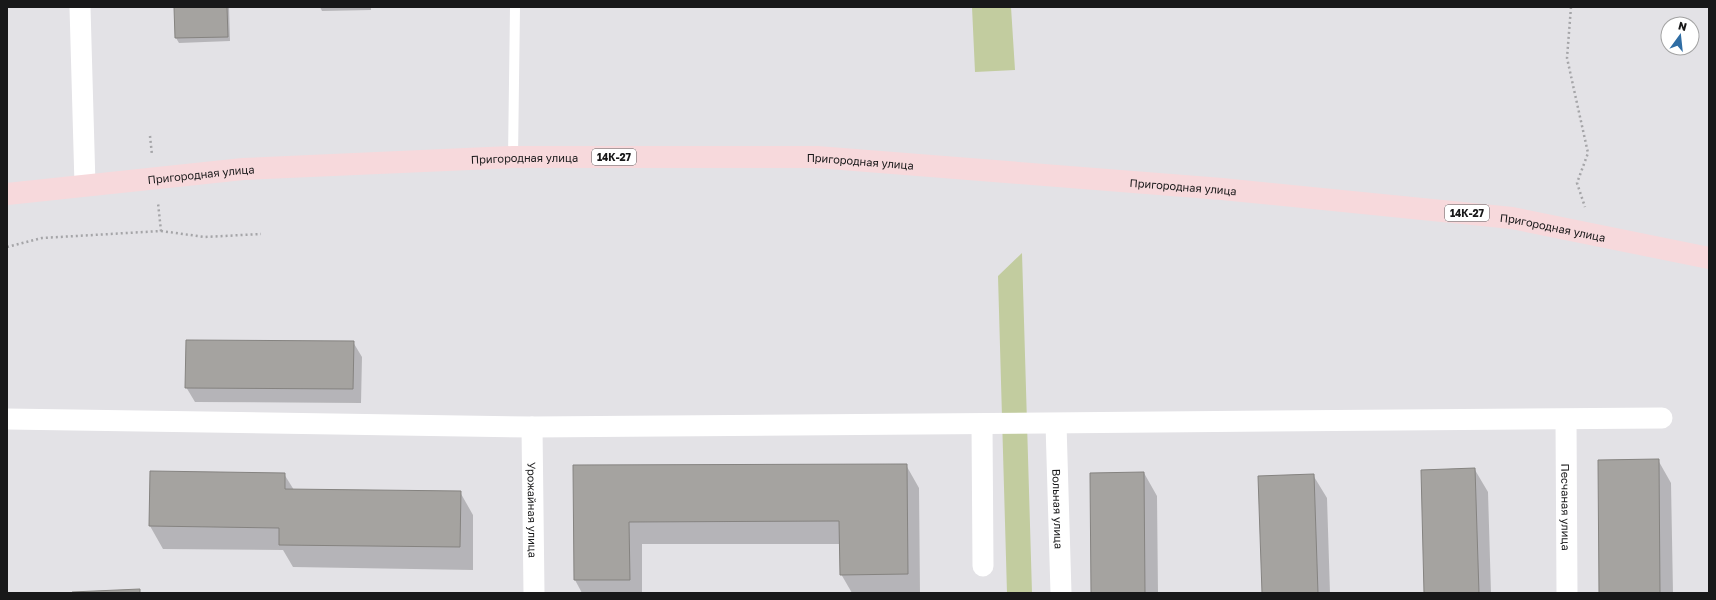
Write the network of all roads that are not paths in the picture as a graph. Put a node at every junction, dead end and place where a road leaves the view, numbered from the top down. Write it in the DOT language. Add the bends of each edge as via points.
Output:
graph roads {
  1 [pos="80,7"];
  2 [pos="515,7"];
  3 [pos="513,157"];
  4 [pos="85,185"];
  5 [pos="7,194"];
  6 [pos="1709,258"];
  7 [pos="1662,418"];
  8 [pos="7,419"];
  9 [pos="1566,420"];
  10 [pos="982,424"];
  11 [pos="1056,424"];
  12 [pos="532,427"];
  13 [pos="983,566"];
  14 [pos="534,593"];
  15 [pos="1061,593"];
  16 [pos="1567,593"];
  1 -- 4 [label="street"];
  2 -- 3 [label="lane"];
  3 -- 4 [label="main road, Пригородная улица / 14К-27" via="243,169"];
  3 -- 6 [label="main road, Пригородная улица / 14К-27" via="817,157 1222,189 1512,218"];
  4 -- 5 [label="main road, Пригородная улица / 14К-27"];
  7 -- 9 [label="street"];
  8 -- 12 [label="street"];
  9 -- 11 [label="street"];
  9 -- 16 [label="street, Песчаная улица"];
  10 -- 11 [label="street"];
  10 -- 12 [label="street"];
  10 -- 13 [label="street"];
  11 -- 15 [label="street, Вольная улица"];
  12 -- 14 [label="street, Урожайная улица"];
}
